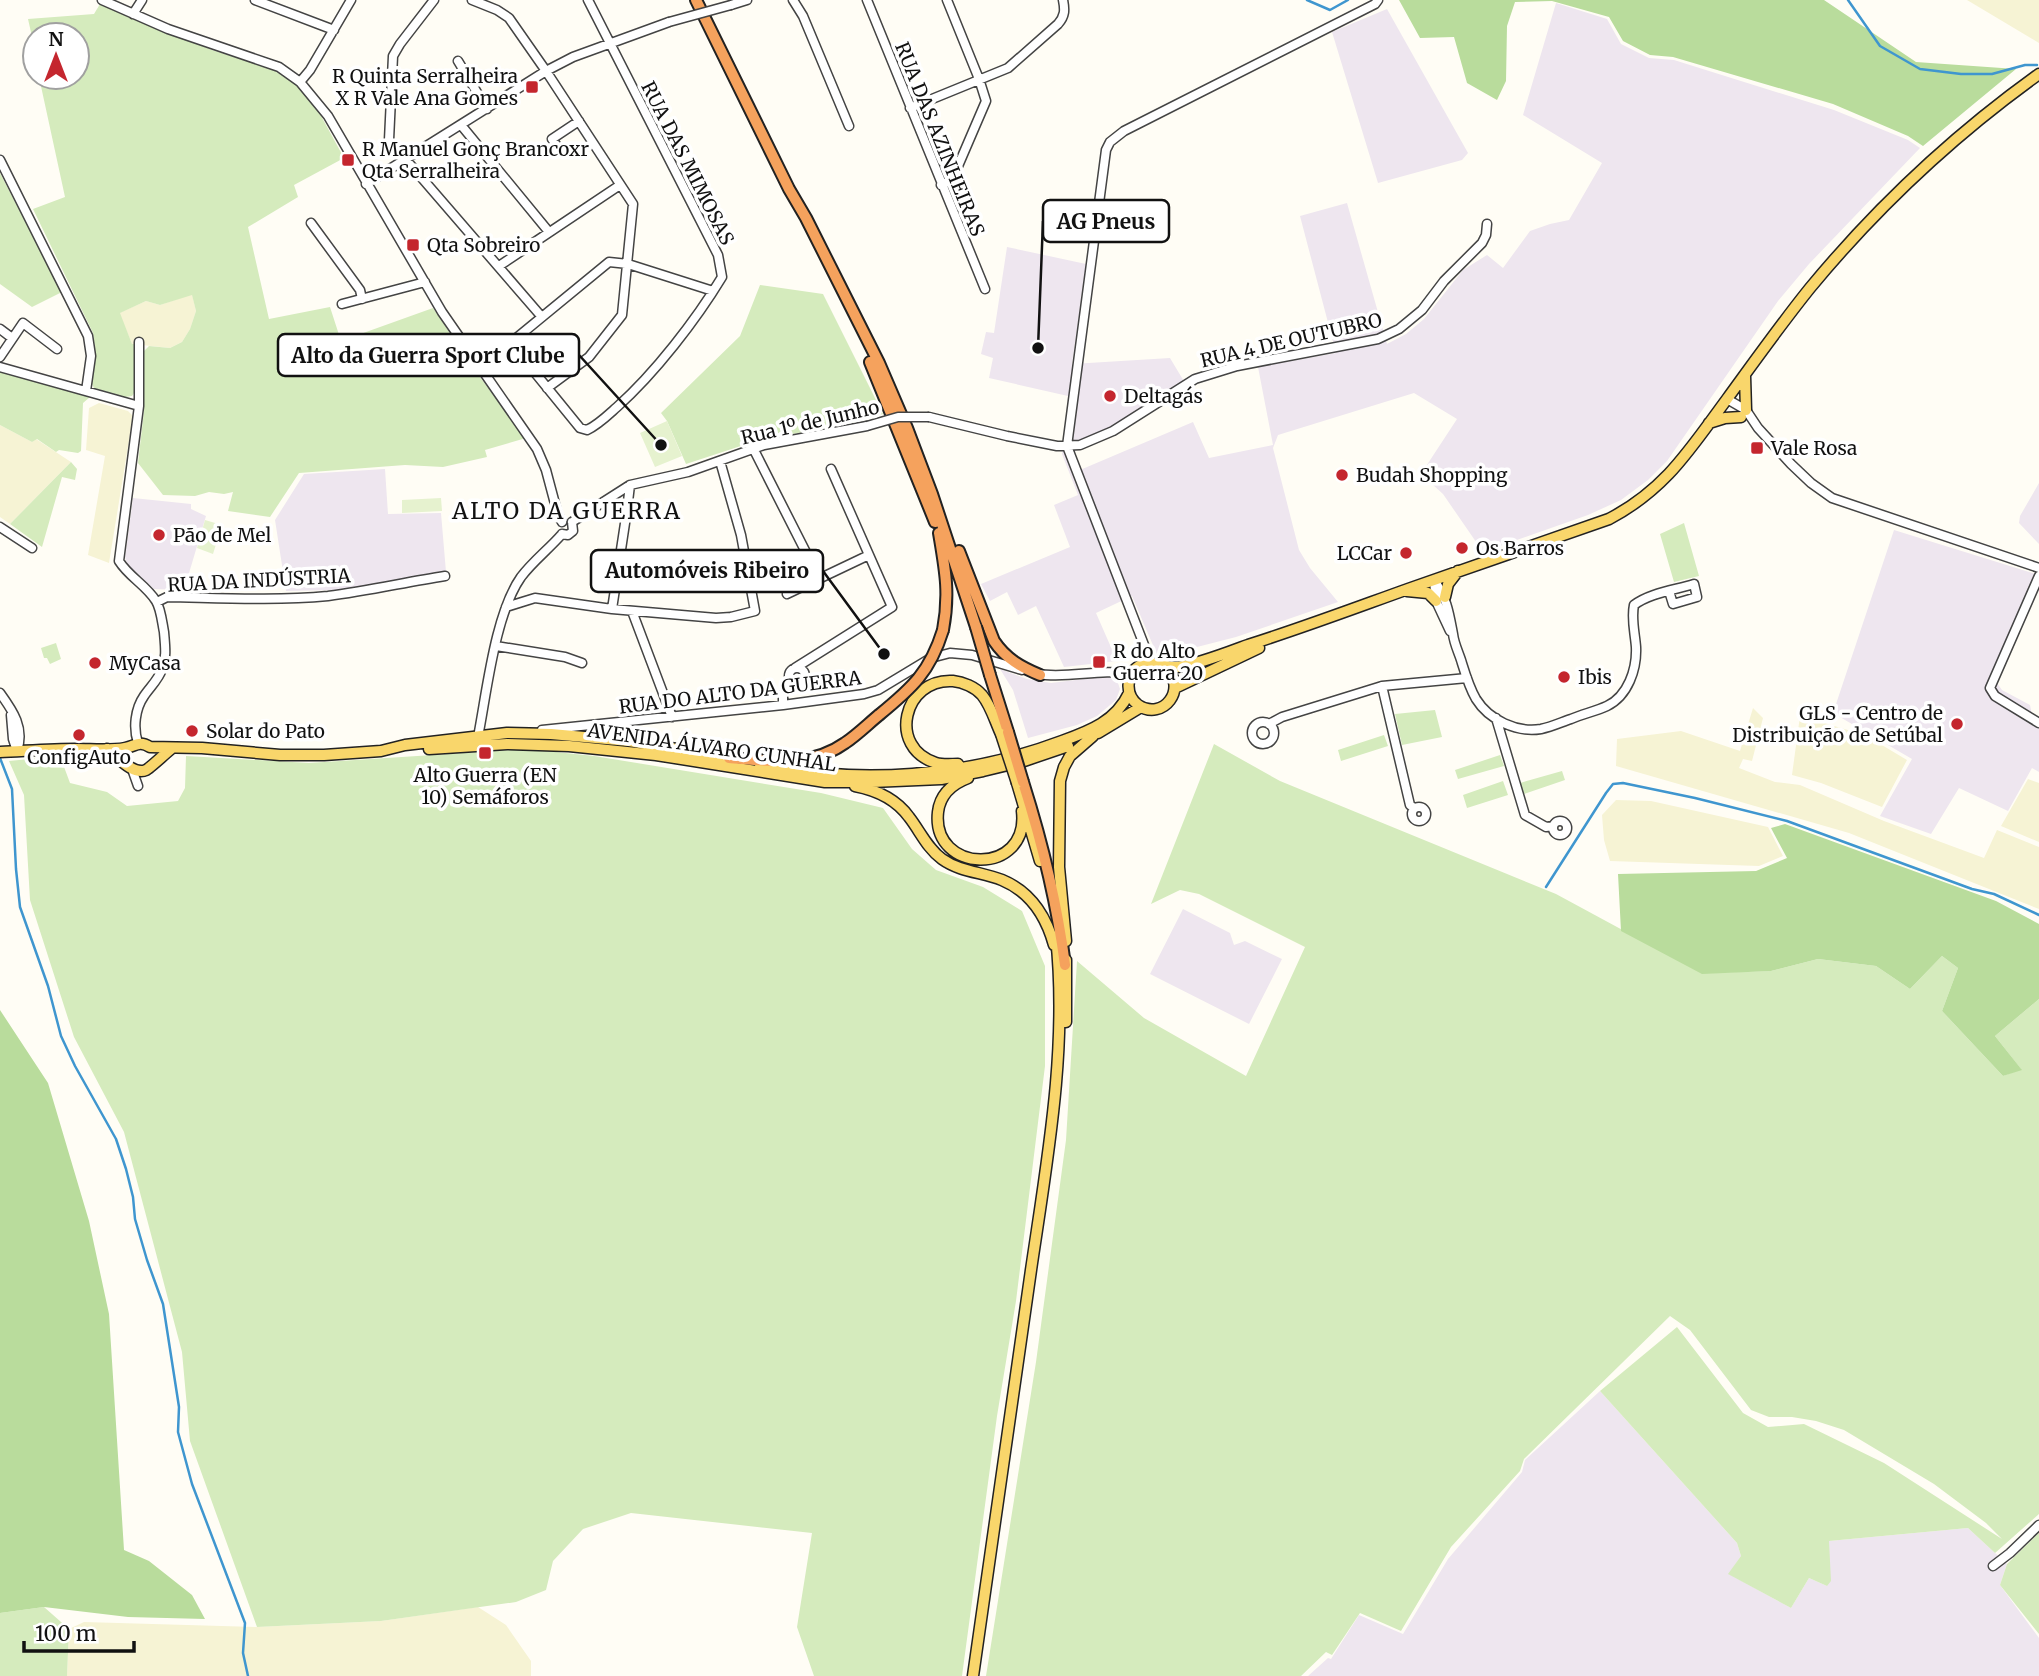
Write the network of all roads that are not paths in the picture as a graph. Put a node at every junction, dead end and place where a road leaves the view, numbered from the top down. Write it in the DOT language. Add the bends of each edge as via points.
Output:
graph roads {
  1 [pos="102,0"];
  2 [pos="142,0"];
  3 [pos="255,0"];
  4 [pos="351,0"];
  5 [pos="435,0"];
  6 [pos="472,0"];
  7 [pos="588,0"];
  8 [pos="696,0"];
  9 [pos="747,0"];
  10 [pos="793,0"];
  11 [pos="867,0"];
  12 [pos="947,0"];
  13 [pos="1063,0"];
  14 [pos="1378,0"];
  15 [pos="133,15"];
  16 [pos="334,30"];
  17 [pos="610,43"];
  18 [pos="458,61"];
  19 [pos="546,71"];
  20 [pos="2039,74"];
  21 [pos="979,79"];
  22 [pos="300,82"];
  23 [pos="910,108"];
  24 [pos="487,109"];
  25 [pos="579,121"];
  26 [pos="461,125"];
  27 [pos="849,126"];
  28 [pos="559,149"];
  29 [pos="0,160"];
  30 [pos="405,160"];
  31 [pos="366,184"];
  32 [pos="620,184"];
  33 [pos="942,185"];
  34 [pos="789,189"];
  35 [pos="311,223"];
  36 [pos="1487,224"];
  37 [pos="549,232"];
  38 [pos="628,264"];
  39 [pos="499,266"];
  40 [pos="425,282"];
  41 [pos="985,289"];
  42 [pos="713,291"];
  43 [pos="362,299"];
  44 [pos="342,304"];
  45 [pos="541,316"];
  46 [pos="0,329"];
  47 [pos="12,338"];
  48 [pos="139,342"];
  49 [pos="510,342"];
  50 [pos="57,349"];
  51 [pos="0,357"];
  52 [pos="0,367"];
  53 [pos="480,368"];
  54 [pos="1745,375"];
  55 [pos="547,388"];
  56 [pos="86,391"];
  57 [pos="1727,399"];
  58 [pos="139,407"];
  59 [pos="1744,413"];
  60 [pos="1709,423"];
  61 [pos="1067,446"];
  62 [pos="753,448"];
  63 [pos="720,461"];
  64 [pos="831,469"];
  65 [pos="630,485"];
  66 [pos="932,494"];
  67 [pos="562,522"];
  68 [pos="572,522"];
  69 [pos="0,527"];
  70 [pos="939,533"];
  71 [pos="562,534"];
  72 [pos="32,548"];
  73 [pos="869,555"];
  74 [pos="2039,568"];
  75 [pos="1458,571"];
  76 [pos="445,576"];
  77 [pos="2039,576"];
  78 [pos="819,578"];
  79 [pos="1434,580"];
  80 [pos="1404,590"];
  81 [pos="1669,591"];
  82 [pos="788,594"];
  83 [pos="1441,599"];
  84 [pos="157,602"];
  85 [pos="506,607"];
  86 [pos="611,609"];
  87 [pos="632,611"];
  88 [pos="1324,620"];
  89 [pos="973,628"];
  90 [pos="496,646"];
  91 [pos="582,663"];
  92 [pos="1151,663"];
  93 [pos="1165,667"];
  94 [pos="795,668"];
  95 [pos="1131,674"];
  96 [pos="1040,675"];
  97 [pos="790,678"];
  98 [pos="1467,678"];
  99 [pos="1382,686"];
  100 [pos="1175,688"];
  101 [pos="0,693"];
  102 [pos="1129,693"];
  103 [pos="783,705"];
  104 [pos="1141,707"];
  105 [pos="673,717"];
  106 [pos="1496,718"];
  107 [pos="2039,723"];
  108 [pos="1269,724"];
  109 [pos="507,733"];
  110 [pos="1005,733"];
  111 [pos="1093,736"];
  112 [pos="478,737"];
  113 [pos="133,745"];
  114 [pos="150,747"];
  115 [pos="172,747"];
  116 [pos="107,749"];
  117 [pos="390,749"];
  118 [pos="17,751"];
  119 [pos="0,752"];
  120 [pos="729,758"];
  121 [pos="989,766"];
  122 [pos="130,767"];
  123 [pos="148,768"];
  124 [pos="825,782"];
  125 [pos="1020,783"];
  126 [pos="1414,808"];
  127 [pos="1553,826"];
  128 [pos="1062,966"];
  129 [pos="2039,1525"];
  130 [pos="1993,1566"];
  131 [pos="973,1676"];
  1 -- 15 [label="street"];
  2 -- 15 [label="street"];
  3 -- 16 [label="street"];
  4 -- 16 [label="street"];
  5 -- 30 [label="street" via="400,44 391,63 389,140"];
  6 -- 19 [label="street" via="509,18"];
  7 -- 17 [label="street, RUA DAS MIMOSAS"];
  8 -- 34 [label="highway"];
  9 -- 17 [label="street, bridge"];
  10 -- 27 [label="street"];
  11 -- 23 [label="street, RUA DAS AZINHEIRAS"];
  12 -- 21 [label="street"];
  13 -- 21 [label="street" via="1065,9 1058,24 1008,68"];
  14 -- 61 [label="street" via="1110,142"];
  15 -- 22 [label="street" via="279,67"];
  16 -- 22 [label="street"];
  17 -- 19 [label="street"];
  17 -- 42 [label="street, RUA DAS MIMOSAS" via="718,255 722,277"];
  18 -- 24 [label="street"];
  19 -- 24 [label="street"];
  19 -- 25 [label="street"];
  20 -- 54 [label="main road" via="1971,126 1882,209 1810,289"];
  21 -- 23 [label="street"];
  21 -- 33 [label="street" via="986,101 983,110 952,180"];
  22 -- 31 [label="street" via="328,116"];
  23 -- 33 [label="street, RUA DAS AZINHEIRAS"];
  24 -- 26 [label="street"];
  25 -- 28 [label="street" via="552,139"];
  25 -- 32 [label="street"];
  26 -- 30 [label="street"];
  26 -- 37 [label="street"];
  29 -- 56 [label="street" via="88,336 91,356"];
  30 -- 31 [label="street"];
  30 -- 39 [label="street"];
  31 -- 40 [label="street"];
  32 -- 37 [label="street"];
  32 -- 38 [label="street" via="632,204"];
  33 -- 41 [label="street, RUA DAS AZINHEIRAS"];
  34 -- 66 [label="highway" via="878,363"];
  34 -- 70 [label="highway" via="873,367"];
  35 -- 43 [label="street"];
  36 -- 61 [label="street, RUA 4 DE OUTUBRO" via="1486,235 1475,251 1422,310 1390,334 1208,374 1113,431"];
  37 -- 39 [label="street"];
  38 -- 42 [label="street"];
  38 -- 45 [label="street" via="605,264"];
  38 -- 55 [label="street" via="619,320 589,357"];
  39 -- 45 [label="street"];
  40 -- 43 [label="street"];
  40 -- 53 [label="street"];
  42 -- 55 [label="street, RUA DAS MIMOSAS" via="641,384 590,429 580,428"];
  43 -- 44 [label="street"];
  45 -- 49 [label="street"];
  46 -- 47 [label="street"];
  47 -- 50 [label="street" via="23,323"];
  47 -- 51 [label="street"];
  48 -- 58 [label="street"];
  49 -- 53 [label="street"];
  49 -- 55 [label="street, RUA DAS MIMOSAS"];
  52 -- 56 [label="street"];
  53 -- 67 [label="street" via="537,449"];
  54 -- 57 [label="main road"];
  54 -- 59 [label="main road"];
  56 -- 58 [label="street"];
  57 -- 59 [label="street"];
  57 -- 60 [label="main road"];
  58 -- 84 [label="street" via="119,561"];
  59 -- 60 [label="main road"];
  59 -- 74 [label="street" via="1811,483 1832,498"];
  60 -- 75 [label="main road" via="1661,483 1609,519"];
  61 -- 62 [label="street, Rua 1º de Junho, bridge" via="929,417 898,417"];
  61 -- 92 [label="street"];
  62 -- 63 [label="street, Rua 1º de Junho"];
  62 -- 78 [label="street"];
  63 -- 65 [label="street, Rua 1º de Junho"];
  63 -- 87 [label="street" via="741,535 755,611 716,618"];
  64 -- 73 [label="street"];
  65 -- 68 [label="street, Rua 1º de Junho"];
  65 -- 86 [label="street"];
  66 -- 89 [label="highway"];
  66 -- 96 [label="highway" via="994,641 1013,662"];
  67 -- 68 [label="street"];
  67 -- 71 [label="street"];
  68 -- 71 [label="street" via="573,531"];
  69 -- 72 [label="street"];
  70 -- 89 [label="highway"];
  70 -- 120 [label="highway, bridge" via="947,609 938,645 912,687 845,743 818,757 779,762"];
  71 -- 85 [label="street" via="522,576"];
  73 -- 78 [label="street"];
  73 -- 94 [label="street" via="892,607"];
  75 -- 79 [label="main road"];
  75 -- 83 [label="main road"];
  76 -- 84 [label="street, RUA DA INDÚSTRIA" via="329,596 167,597"];
  77 -- 107 [label="street" via="1990,688 1995,696"];
  78 -- 82 [label="street"];
  79 -- 80 [label="main road"];
  79 -- 83 [label="street"];
  80 -- 83 [label="main road"];
  80 -- 88 [label="main road"];
  81 -- 106 [label="street" via="1633,605 1635,666 1627,686 1608,705 1541,729 1511,726"];
  83 -- 98 [label="street"];
  84 -- 113 [label="street" via="165,659 137,712"];
  85 -- 86 [label="street" via="535,598"];
  85 -- 90 [label="street"];
  86 -- 87 [label="street"];
  87 -- 105 [label="street"];
  88 -- 93 [label="main road" via="1179,667"];
  88 -- 100 [label="main road"];
  89 -- 110 [label="highway, bridge"];
  90 -- 91 [label="street"];
  90 -- 112 [label="street"];
  92 -- 93 [label="main road"];
  92 -- 95 [label="main road"];
  93 -- 100 [label="main road"];
  94 -- 97 [label="street"];
  94 -- 97 [label="street" via="804,671 804,680 796,684"];
  95 -- 96 [label="street, RUA DO ALTO DA GUERRA"];
  95 -- 102 [label="main road"];
  96 -- 103 [label="street, RUA DO ALTO DA GUERRA" via="950,653 931,658 878,690"];
  97 -- 103 [label="street"];
  98 -- 99 [label="street"];
  98 -- 106 [label="street" via="1478,702"];
  99 -- 108 [label="street"];
  99 -- 126 [label="street"];
  100 -- 104 [label="main road" via="1166,705"];
  101 -- 118 [label="street" via="20,728"];
  102 -- 104 [label="main road"];
  102 -- 121 [label="main road, AVENIDA ÁLVARO CUNHAL" via="1121,709 1094,728"];
  103 -- 105 [label="street, RUA DO ALTO DA GUERRA"];
  104 -- 111 [label="main road, AVENIDA ÁLVARO CUNHAL"];
  105 -- 109 [label="street, RUA DO ALTO DA GUERRA"];
  106 -- 127 [label="street" via="1525,816"];
  109 -- 112 [label="main road, AVENIDA ÁLVARO CUNHAL"];
  109 -- 120 [label="main road, AVENIDA ÁLVARO CUNHAL" via="629,741"];
  110 -- 121 [label="main road" via="984,699 957,681 940,681 913,700 906,729 919,754 937,764"];
  110 -- 125 [label="highway, bridge"];
  111 -- 121 [label="main road, AVENIDA ÁLVARO CUNHAL" via="1053,752"];
  111 -- 128 [label="main road" via="1070,756 1060,781 1059,867 1067,949"];
  112 -- 117 [label="main road, AVENIDA ÁLVARO CUNHAL"];
  113 -- 114 [label="main road"];
  113 -- 116 [label="main road"];
  113 -- 122 [label="main road" via="125,758"];
  114 -- 115 [label="main road, AVENIDA ÁLVARO CUNHAL"];
  114 -- 123 [label="main road" via="154,757"];
  115 -- 117 [label="main road, AVENIDA ÁLVARO CUNHAL" via="306,756"];
  115 -- 123 [label="main road"];
  116 -- 118 [label="main road"];
  116 -- 122 [label="main road"];
  117 -- 124 [label="main road, AVENIDA ÁLVARO CUNHAL" via="569,746"];
  118 -- 119 [label="main road"];
  120 -- 121 [label="main road, AVENIDA ÁLVARO CUNHAL" via="804,771 870,775"];
  121 -- 124 [label="main road, AVENIDA ÁLVARO CUNHAL" via="941,779"];
  121 -- 125 [label="main road" via="956,783 938,811 940,831 951,849 965,858 995,858 1015,843 1023,819"];
  122 -- 123 [label="main road"];
  122 -- 123 [label="street" via="138,786"];
  124 -- 128 [label="main road" via="870,789 889,798 941,858 1003,880 1029,898 1050,931"];
  125 -- 128 [label="highway" via="1046,860 1061,932"];
  128 -- 131 [label="main road" via="1066,1017 1062,1083"];
  129 -- 130 [label="street"];
}
